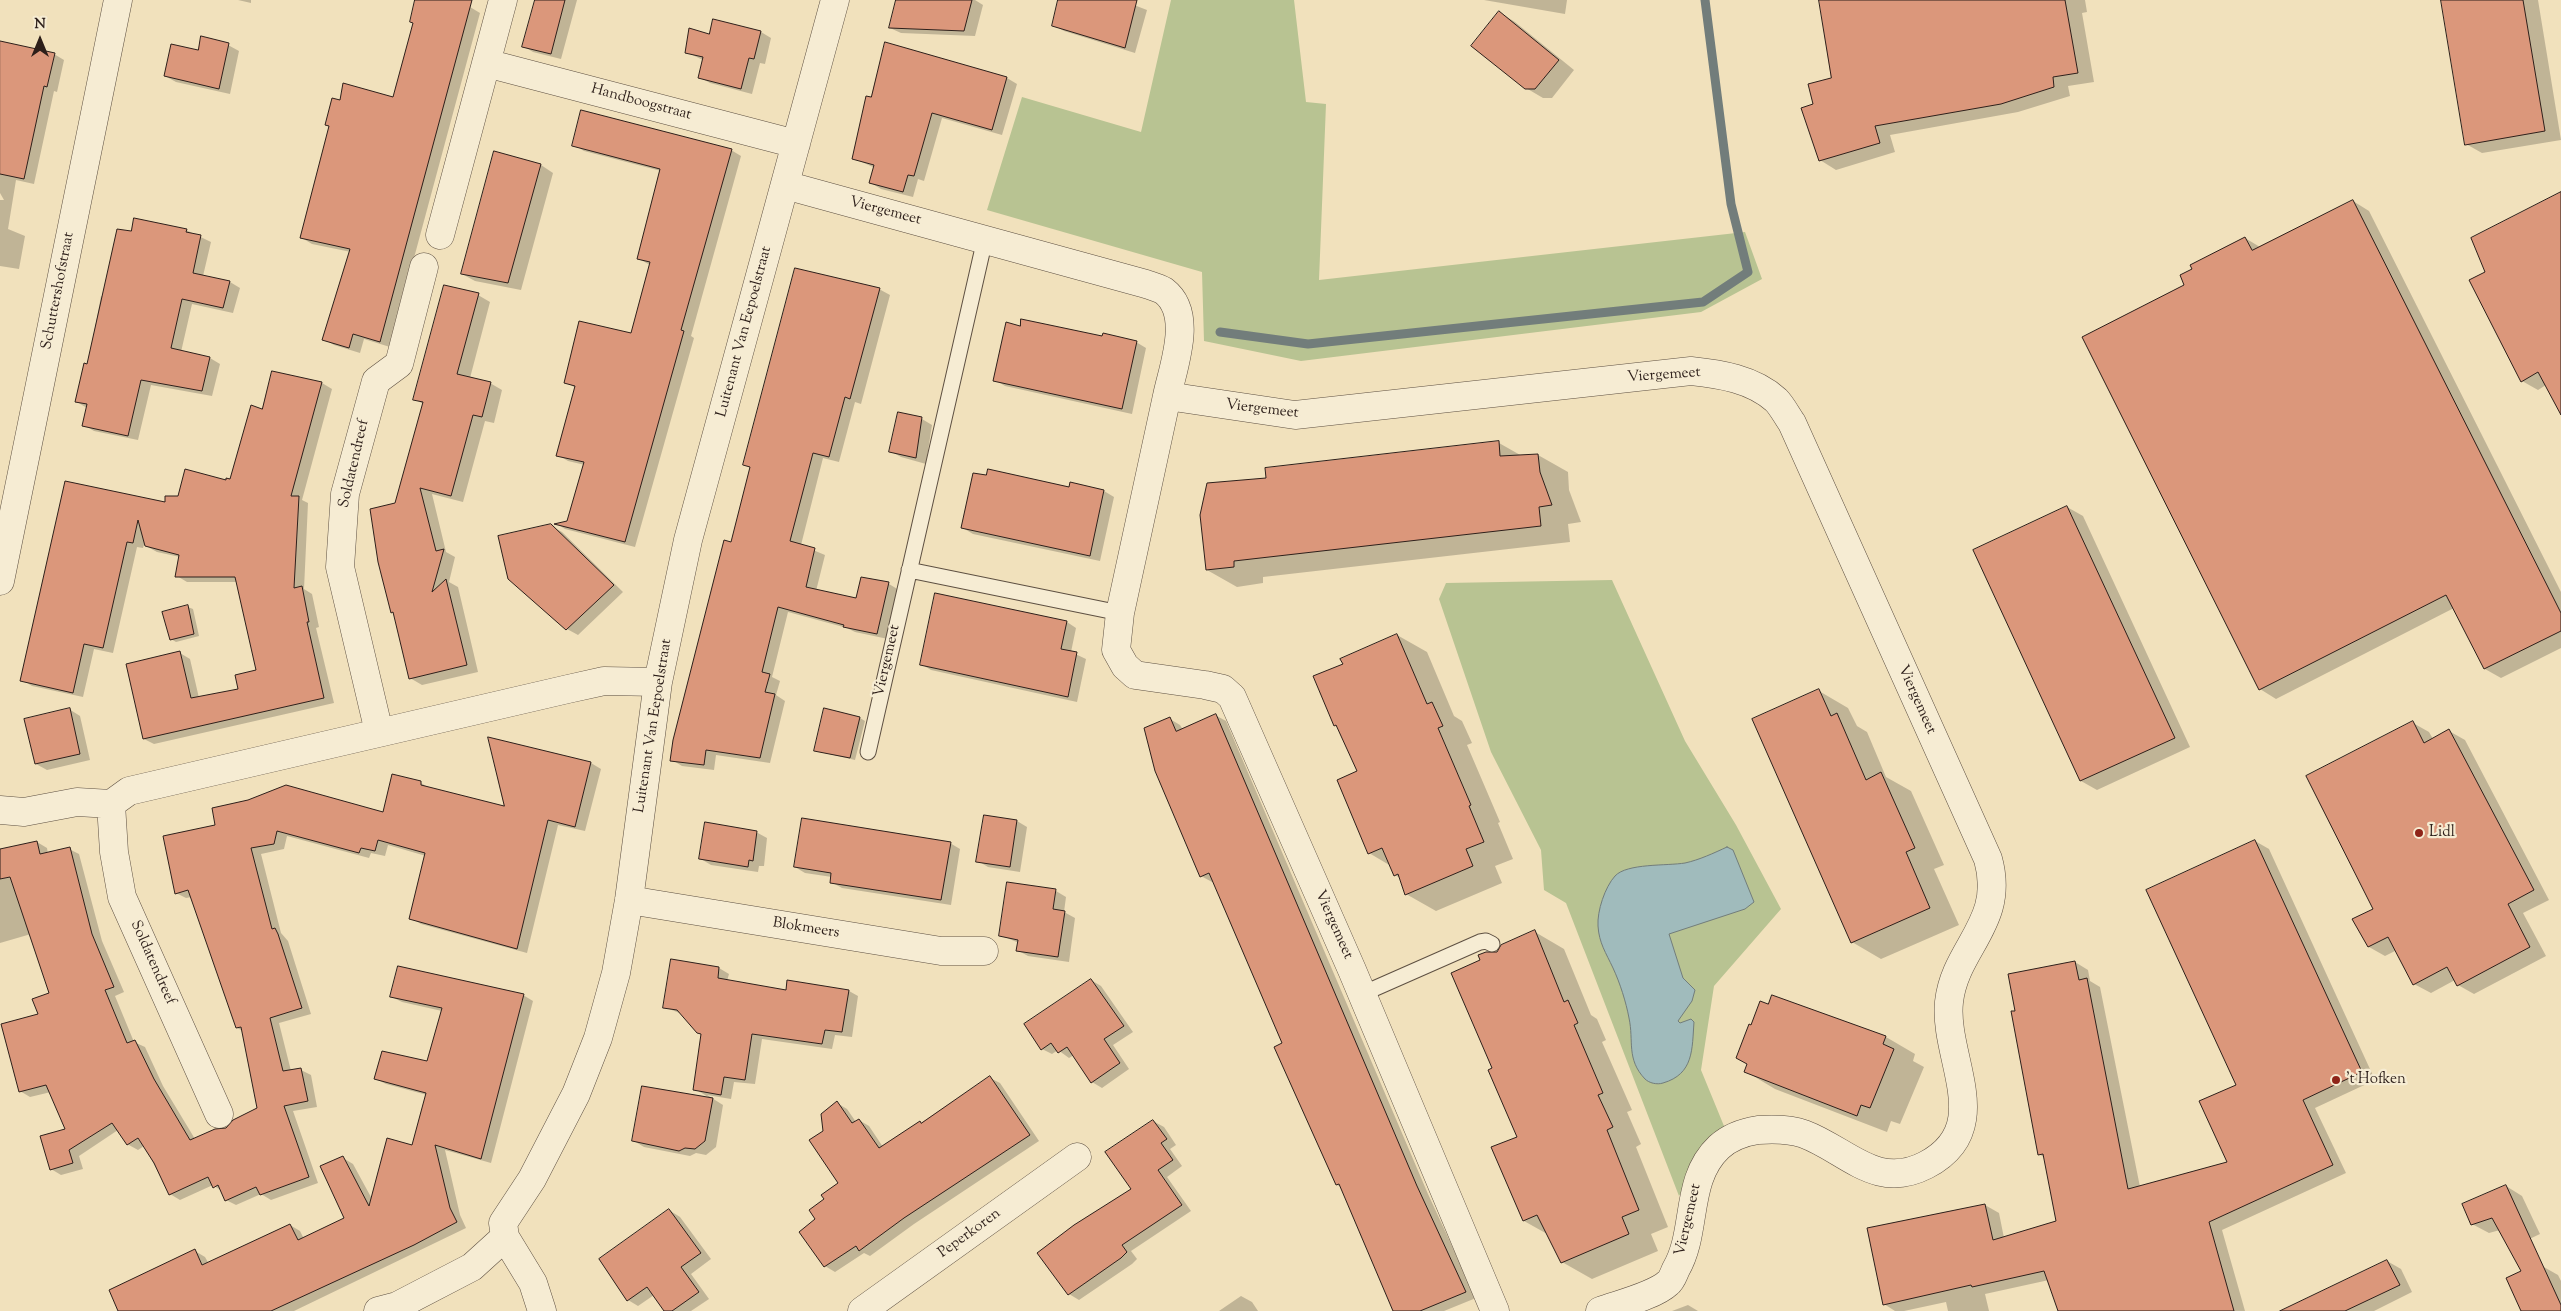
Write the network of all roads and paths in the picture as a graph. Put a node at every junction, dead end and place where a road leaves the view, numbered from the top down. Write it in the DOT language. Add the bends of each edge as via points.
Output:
graph roads {
  1 [pos="118,0"];
  2 [pos="503,0"];
  3 [pos="836,0"];
  4 [pos="486,63"];
  5 [pos="796,144"];
  6 [pos="785,184"];
  7 [pos="440,235"];
  8 [pos="986,240"];
  9 [pos="424,268"];
  10 [pos="1167,396"];
  11 [pos="909,570"];
  12 [pos="0,581"];
  13 [pos="1120,613"];
  14 [pos="658,682"];
  15 [pos="379,732"];
  16 [pos="868,752"];
  17 [pos="111,804"];
  18 [pos="0,810"];
  19 [pos="629,900"];
  20 [pos="1492,944"];
  21 [pos="984,950"];
  22 [pos="1362,994"];
  23 [pos="219,1114"];
  24 [pos="1077,1158"];
  25 [pos="505,1237"];
  26 [pos="378,1311"];
  27 [pos="542,1311"];
  28 [pos="862,1311"];
  29 [pos="1495,1311"];
  30 [pos="1600,1311"];
  1 -- 12 [label="street, Schuttershofstraat"];
  2 -- 4 [label="street"];
  3 -- 5 [label="street, Luitenant Van Eepoelstraat"];
  4 -- 5 [label="street, Handboogstraat"];
  4 -- 7 [label="street"];
  5 -- 6 [label="street, Luitenant Van Eepoelstraat"];
  6 -- 8 [label="street, Viergemeet"];
  6 -- 14 [label="street, Luitenant Van Eepoelstraat" via="688,540"];
  8 -- 10 [label="street, Viergemeet" via="1164,291 1175,304 1180,322"];
  8 -- 11 [label="lane, Viergemeet"];
  9 -- 15 [label="street, Soldatendreef" via="399,364 376,381 346,494 340,567"];
  10 -- 13 [label="street, Viergemeet"];
  10 -- 30 [label="street, Viergemeet" via="1295,415 1691,371 1722,374 1750,384 1776,400 1792,423 1993,876 1992,898 1949,1001 1949,1028 1964,1092 1963,1117 1954,1144 1926,1165 1895,1174 1864,1168 1803,1134 1774,1128 1745,1132 1720,1146 1702,1168 1692,1200 1682,1259 1669,1282 1652,1292"];
  11 -- 13 [label="lane"];
  11 -- 16 [label="lane, Viergemeet"];
  13 -- 22 [label="street, Viergemeet" via="1116,650 1124,666 1135,675 1223,689 1232,697"];
  14 -- 15 [label="street" via="604,681"];
  14 -- 19 [label="street, Luitenant Van Eepoelstraat"];
  15 -- 17 [label="street" via="130,791"];
  17 -- 18 [label="street" via="77,802 24,812"];
  17 -- 23 [label="street, Soldatendreef" via="114,852 122,897"];
  19 -- 21 [label="street, Blokmeers" via="941,950"];
  19 -- 25 [label="street, Luitenant Van Eepoelstraat" via="616,973 598,1038 576,1094 532,1179 503,1223"];
  20 -- 22 [label="lane" via="1480,942"];
  22 -- 29 [label="street, Viergemeet"];
  24 -- 28 [label="street, Peperkoren"];
  25 -- 26 [label="street" via="472,1267 397,1306"];
  25 -- 27 [label="street" via="533,1283"];
}
